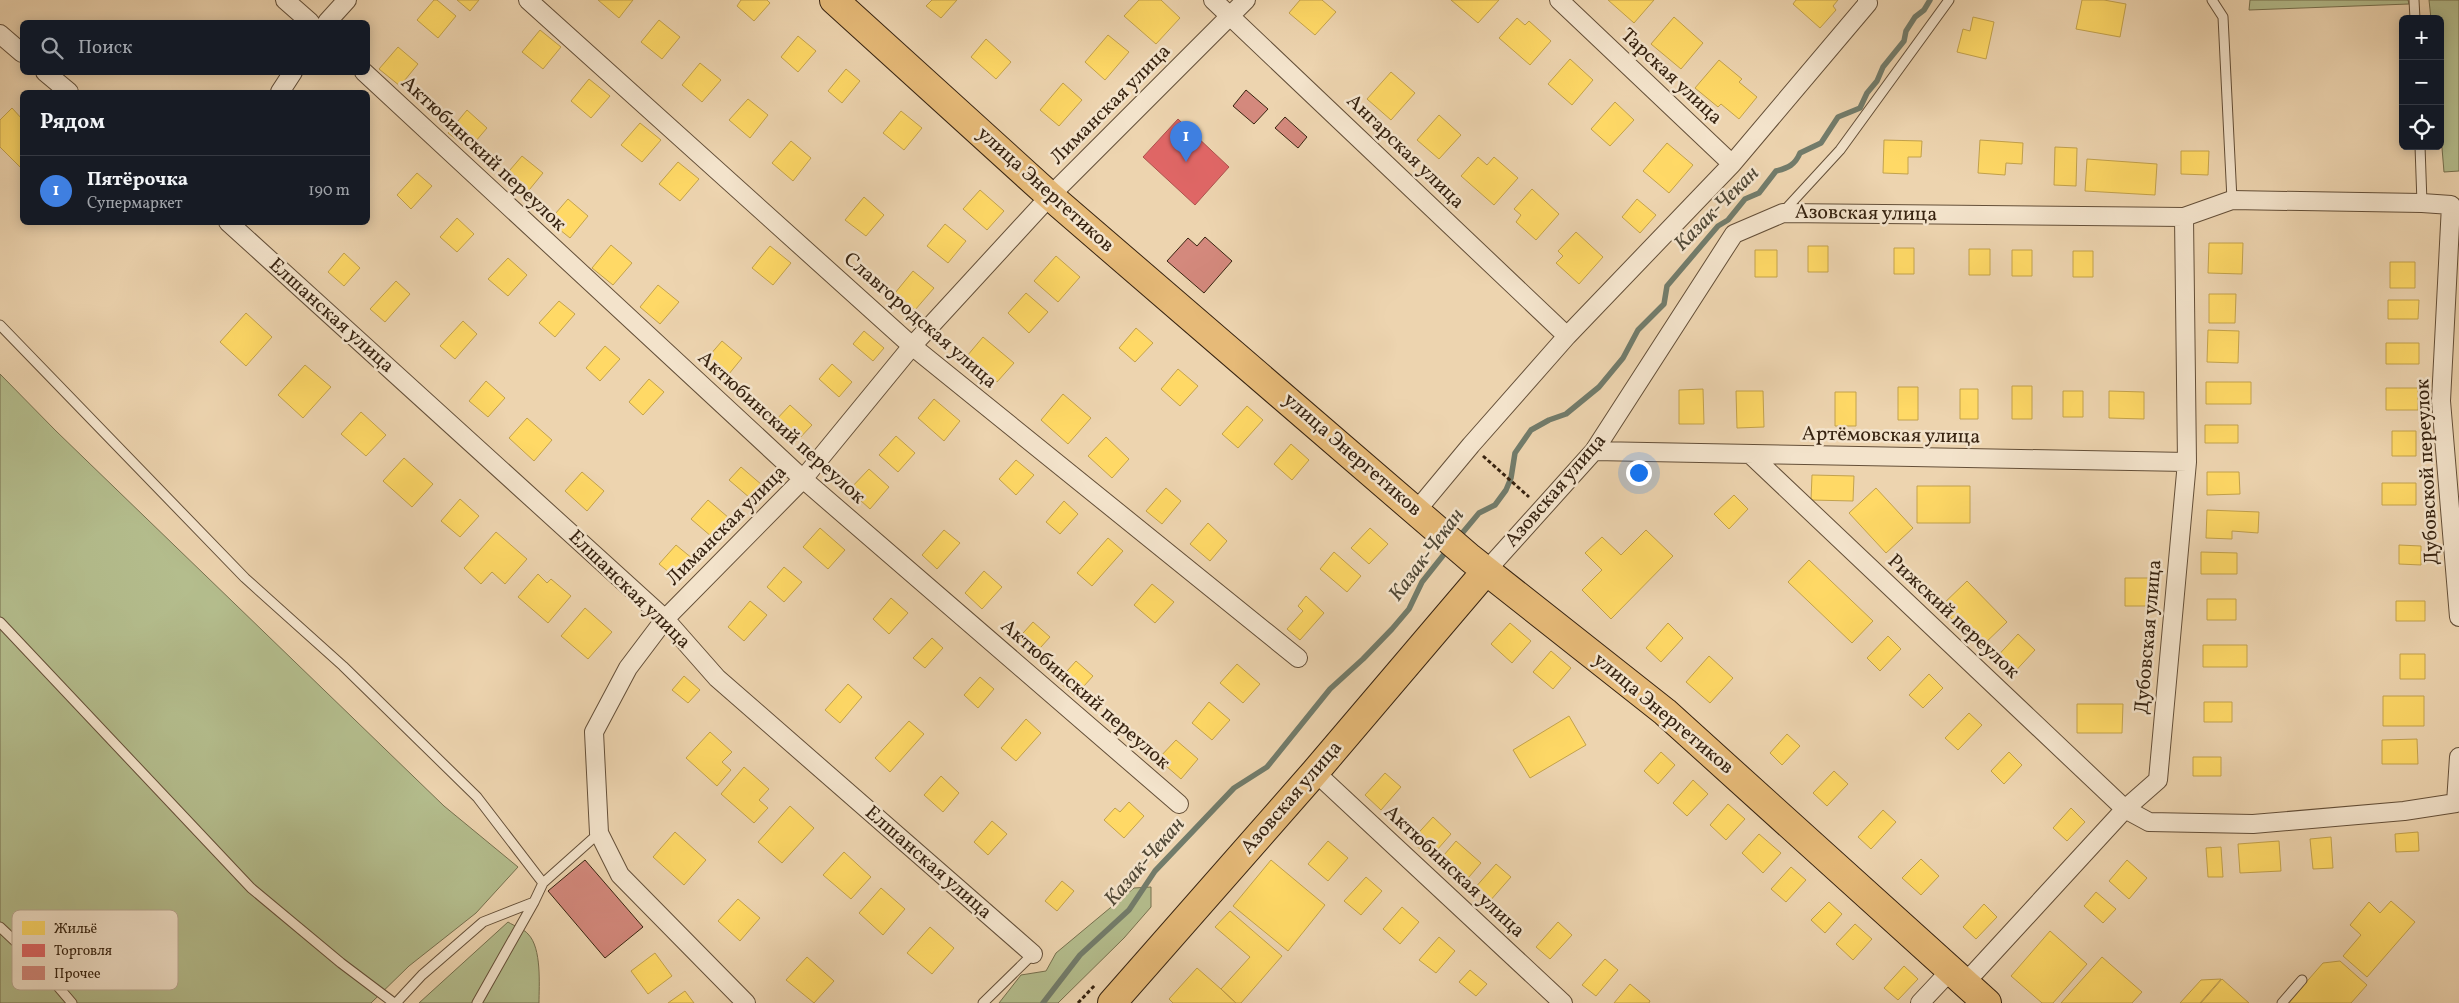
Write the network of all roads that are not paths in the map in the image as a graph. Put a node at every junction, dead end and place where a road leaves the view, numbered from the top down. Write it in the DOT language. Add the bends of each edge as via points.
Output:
graph roads {
  1 [pos="285,0"];
  2 [pos="347,0"];
  3 [pos="528,0"];
  4 [pos="834,0"];
  5 [pos="1213,0"];
  6 [pos="1246,0"];
  7 [pos="1559,0"];
  8 [pos="1867,0"];
  9 [pos="1949,0"];
  10 [pos="2212,0"];
  11 [pos="2414,0"];
  12 [pos="2415,15"];
  13 [pos="1231,16"];
  14 [pos="308,20"];
  15 [pos="329,20"];
  16 [pos="0,34"];
  17 [pos="20,51"];
  18 [pos="49,75"];
  19 [pos="291,75"];
  20 [pos="367,75"];
  21 [pos="67,90"];
  22 [pos="281,90"];
  23 [pos="2420,150"];
  24 [pos="1732,164"];
  25 [pos="1050,196"];
  26 [pos="2232,200"];
  27 [pos="2422,203"];
  28 [pos="2455,205"];
  29 [pos="1783,213"];
  30 [pos="2184,217"];
  31 [pos="231,225"];
  32 [pos="0,325"];
  33 [pos="1567,336"];
  34 [pos="912,346"];
  35 [pos="1594,451"];
  36 [pos="1751,455"];
  37 [pos="2187,462"];
  38 [pos="803,479"];
  39 [pos="1424,517"];
  40 [pos="1478,565"];
  41 [pos="2459,617"];
  42 [pos="665,619"];
  43 [pos="0,622"];
  44 [pos="1298,658"];
  45 [pos="2459,758"];
  46 [pos="1315,772"];
  47 [pos="2458,802"];
  48 [pos="1179,804"];
  49 [pos="2125,809"];
  50 [pos="598,833"];
  51 [pos="543,883"];
  52 [pos="534,902"];
  53 [pos="0,927"];
  54 [pos="12,938"];
  55 [pos="1033,954"];
  56 [pos="1958,977"];
  57 [pos="2302,980"];
  58 [pos="61,990"];
  59 [pos="1125,998"];
  60 [pos="72,1003"];
  61 [pos="395,1003"];
  62 [pos="477,1003"];
  63 [pos="746,1003"];
  64 [pos="983,1003"];
  65 [pos="1563,1003"];
  66 [pos="1920,1003"];
  67 [pos="1987,1003"];
  68 [pos="2282,1003"];
  1 -- 14 [label="street"];
  2 -- 15 [label="street"];
  3 -- 34 [label="street, Славгородская улица"];
  4 -- 25 [label="main road, улица Энергетиков"];
  5 -- 13 [label="street, Ангарская улица"];
  6 -- 13 [label="street, Лиманская улица"];
  7 -- 24 [label="street, Тарская улица"];
  8 -- 24 [label="street" via="1868,3"];
  9 -- 29 [label="lane" via="1840,150"];
  10 -- 26 [label="lane" via="2223,17"];
  11 -- 12 [label="lane"];
  13 -- 25 [label="street, Лиманская улица"];
  13 -- 33 [label="street, Ангарская улица"];
  16 -- 17 [label="street"];
  18 -- 21 [label="street"];
  19 -- 22 [label="street"];
  20 -- 38 [label="street, Актюбинский переулок"];
  23 -- 27 [label="lane"];
  24 -- 33 [label="street"];
  25 -- 34 [label="street, Лиманская улица"];
  25 -- 39 [label="main road, улица Энергетиков"];
  26 -- 27 [label="street"];
  26 -- 30 [label="street"];
  27 -- 28 [label="street"];
  28 -- 41 [label="street, Дубовской переулок" via="2441,401"];
  29 -- 30 [label="street, Азовская улица"];
  29 -- 35 [label="street, Азовская улица" via="1734,234"];
  30 -- 37 [label="street, Дубовская улица"];
  31 -- 42 [label="street, Елшанская улица"];
  32 -- 51 [label="lane" via="245,578 343,666 477,797"];
  33 -- 39 [label="street" via="1471,444"];
  34 -- 38 [label="street, Лиманская улица"];
  34 -- 44 [label="street, Славгородская улица"];
  35 -- 36 [label="street, Артёмовская улица"];
  35 -- 40 [label="street, Азовская улица"];
  36 -- 37 [label="street, Артёмовская улица"];
  36 -- 49 [label="street, Рижский переулок"];
  37 -- 49 [label="street, Дубовская улица" via="2158,780"];
  38 -- 42 [label="street, Лиманская улица"];
  38 -- 48 [label="street, Актюбинский переулок"];
  39 -- 40 [label="main road, улица Энергетиков"];
  40 -- 46 [label="main road, Азовская улица"];
  40 -- 56 [label="main road, улица Энергетиков" via="1665,712"];
  42 -- 50 [label="street, Лиманская улица" via="628,668 594,732"];
  42 -- 55 [label="street, Елшанская улица" via="717,678"];
  43 -- 61 [label="lane" via="251,888"];
  45 -- 47 [label="street"];
  46 -- 59 [label="main road, Азовская улица"];
  46 -- 65 [label="street, Актюбинская улица"];
  47 -- 49 [label="street" via="2404,811 2253,824 2149,822"];
  49 -- 56 [label="street, Дубовская улица"];
  50 -- 51 [label="lane"];
  50 -- 63 [label="street" via="620,875"];
  51 -- 52 [label="lane"];
  52 -- 61 [label="lane" via="483,922"];
  52 -- 62 [label="lane"];
  53 -- 54 [label="lane"];
  55 -- 64 [label="lane"];
  56 -- 66 [label="street, Дубовская улица"];
  56 -- 67 [label="main road, улица Энергетиков"];
  57 -- 68 [label="lane"];
  58 -- 60 [label="lane"];
}
